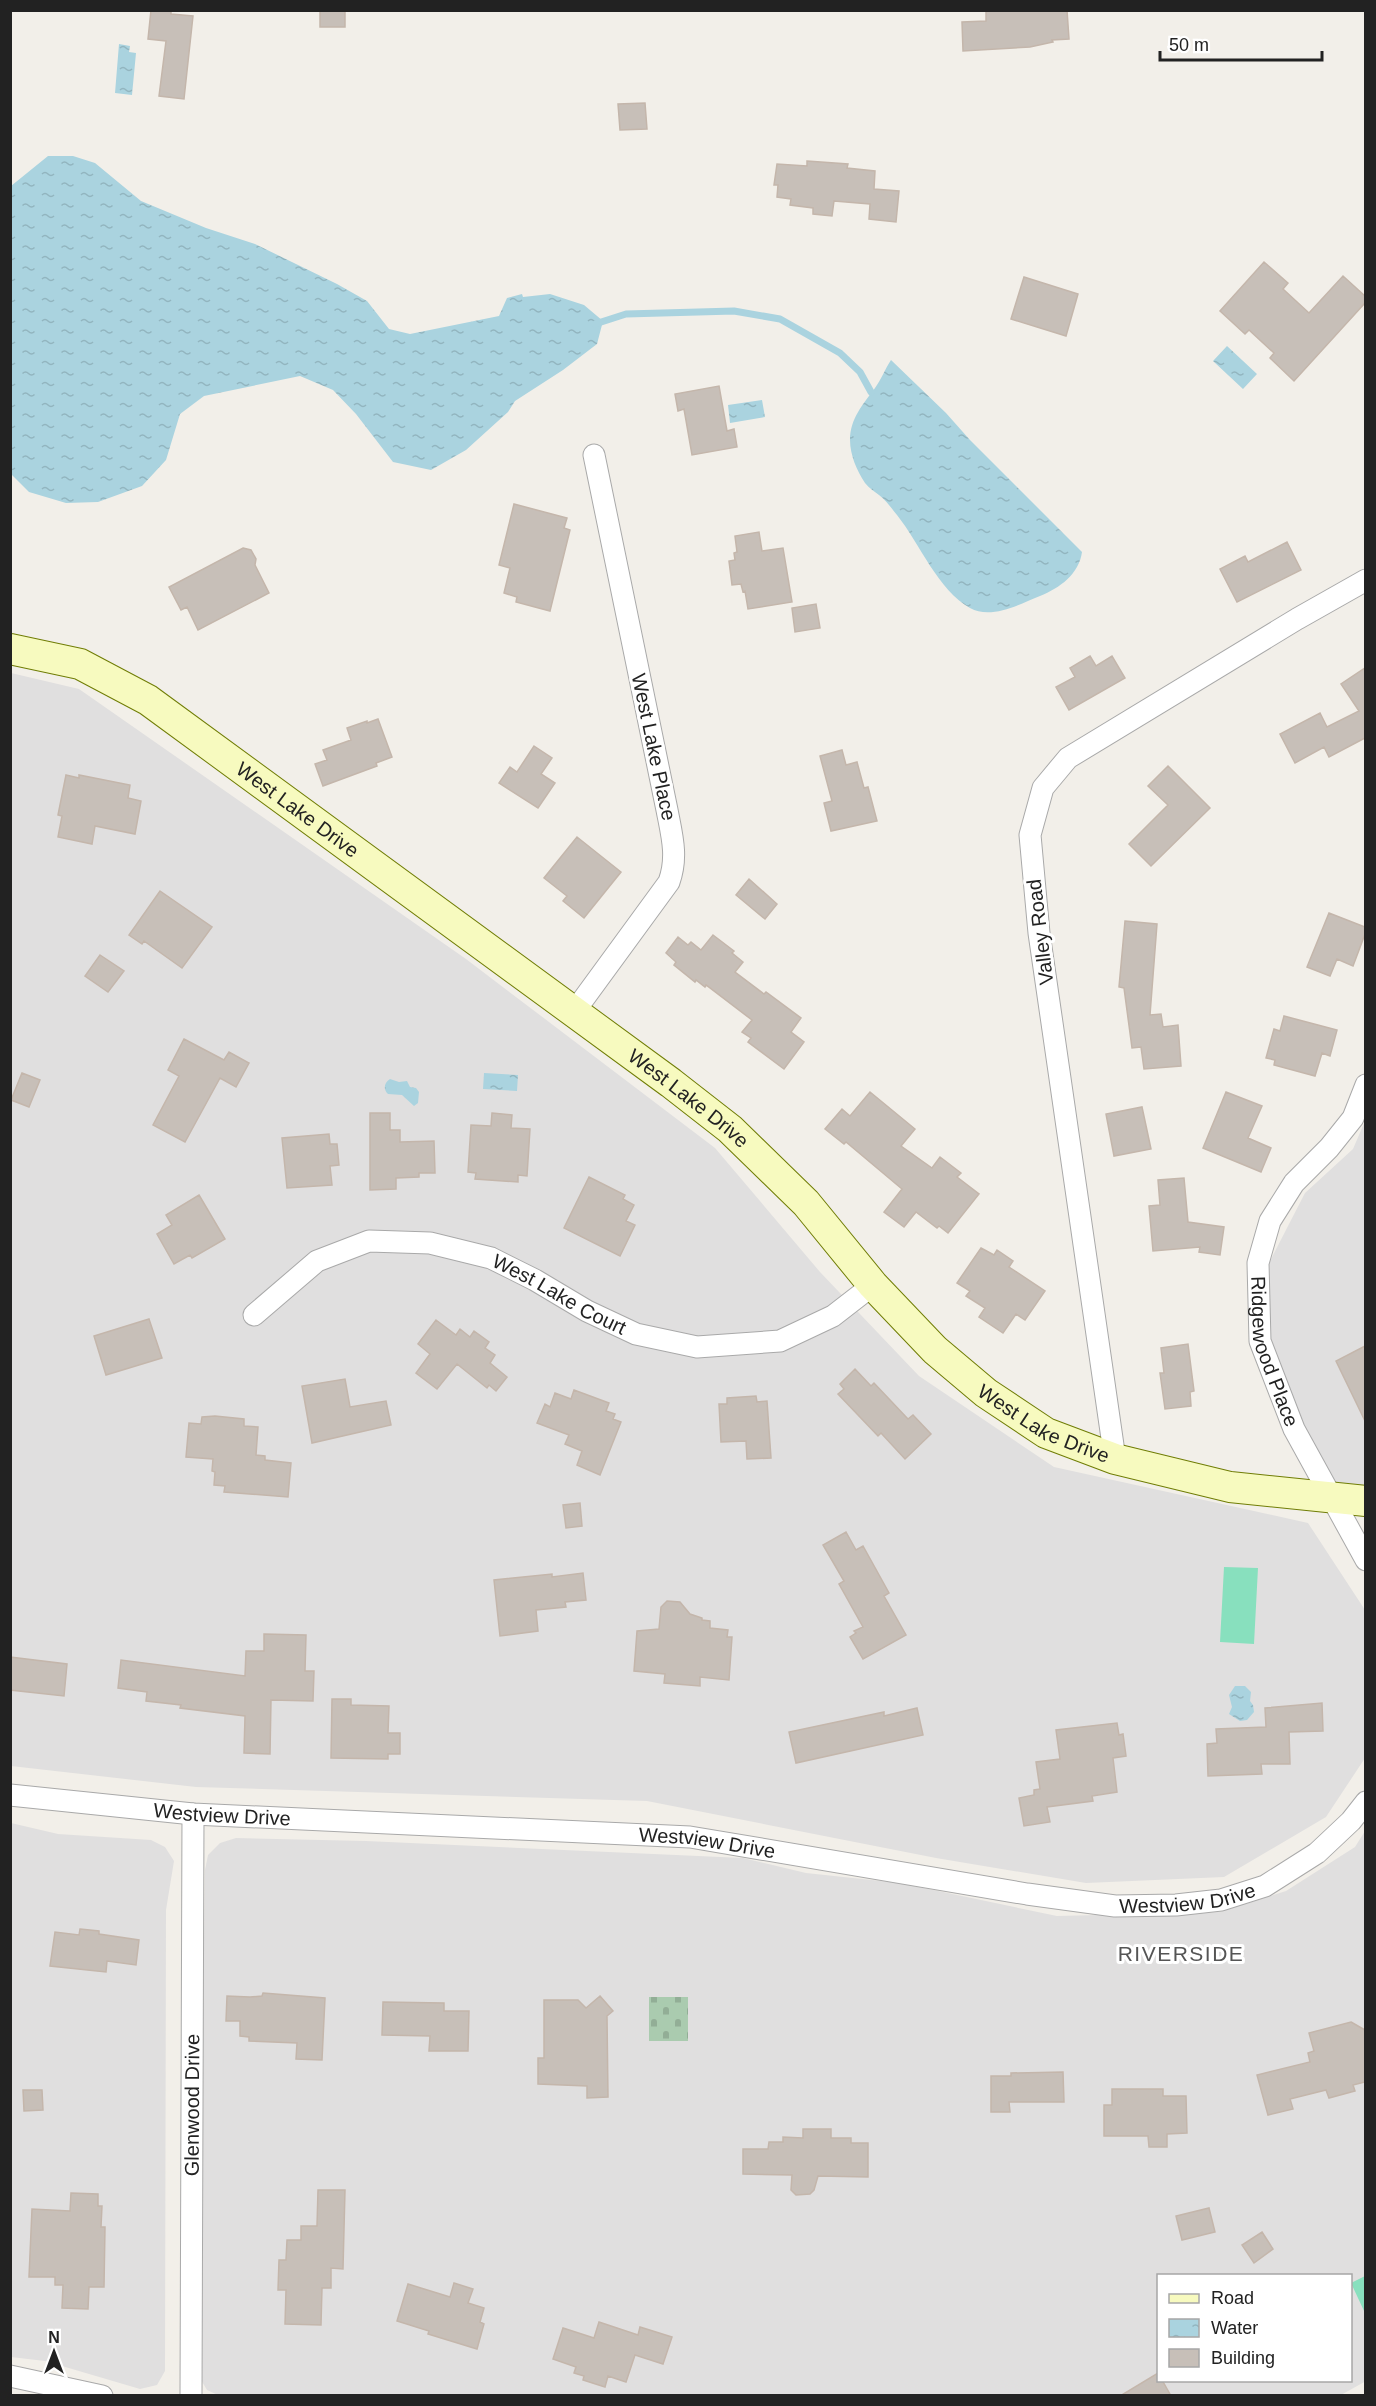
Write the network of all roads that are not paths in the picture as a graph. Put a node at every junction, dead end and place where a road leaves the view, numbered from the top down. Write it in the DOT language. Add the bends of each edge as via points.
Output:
graph roads {
  1 [pos="594,455"];
  2 [pos="1365,580"];
  3 [pos="10,649"];
  4 [pos="574,1012"];
  5 [pos="1365,1085"];
  6 [pos="873,1285"];
  7 [pos="254,1315"];
  8 [pos="1115,1459"];
  9 [pos="1332,1499"];
  10 [pos="1365,1501"];
  11 [pos="1365,1560"];
  12 [pos="10,1795"];
  13 [pos="1365,1802"];
  14 [pos="193,1815"];
  15 [pos="10,2376"];
  16 [pos="102,2396"];
  17 [pos="191,2396"];
  1 -- 4 [label="street, West Lake Place" via="668,810 675,866 669,882"];
  2 -- 8 [label="street, Valley Road" via="1068,758 1044,788 1030,835 1039,933"];
  3 -- 4 [label="main road, West Lake Drive" via="80,664 148,700"];
  4 -- 6 [label="main road, West Lake Drive" via="730,1129 806,1203"];
  5 -- 9 [label="street, Ridgewood Place" via="1353,1118 1294,1183 1270,1221 1258,1263 1260,1341 1294,1429"];
  6 -- 7 [label="street, West Lake Court" via="833,1316 780,1341 698,1347 636,1335 491,1258 430,1243 369,1241 317,1261"];
  6 -- 8 [label="main road, West Lake Drive" via="935,1350 986,1393 1046,1433"];
  8 -- 9 [label="main road, West Lake Drive" via="1230,1487"];
  9 -- 10 [label="main road, West Lake Drive"];
  9 -- 11 [label="street, Ridgewood Place"];
  12 -- 14 [label="street, Westview Drive"];
  13 -- 14 [label="street, Westview Drive" via="1317,1853 1265,1886 1221,1900 1115,1906 690,1837"];
  14 -- 17 [label="street, Glenwood Drive"];
  15 -- 16 [label="street"];
}
